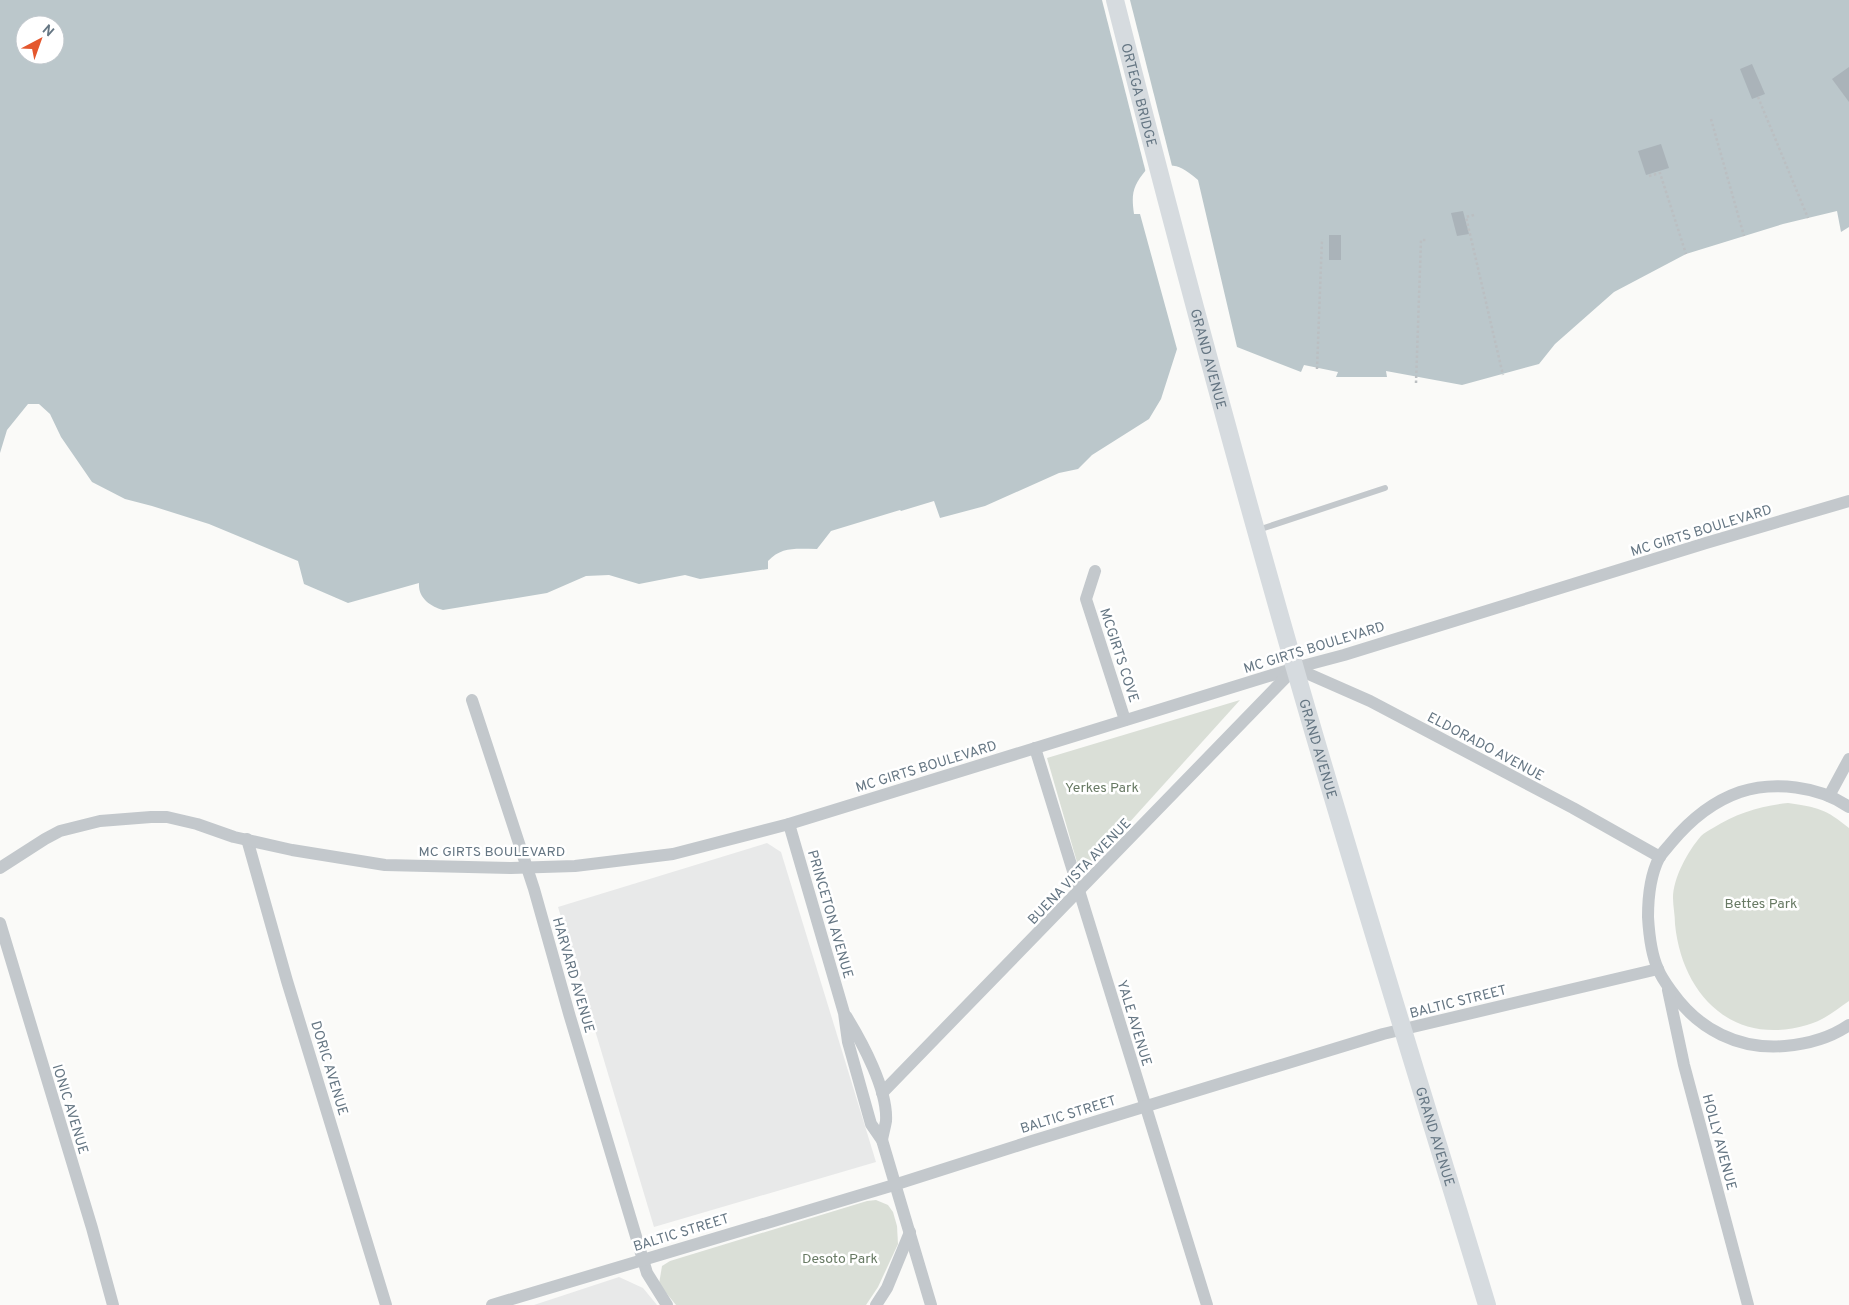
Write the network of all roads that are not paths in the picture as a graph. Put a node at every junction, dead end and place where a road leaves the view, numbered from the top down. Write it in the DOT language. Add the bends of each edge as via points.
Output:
graph roads {
  1 [pos="1115,0"];
  2 [pos="1163,188"];
  3 [pos="1385,488"];
  4 [pos="1849,502"];
  5 [pos="1257,530"];
  6 [pos="1095,571"];
  7 [pos="1295,668"];
  8 [pos="472,700"];
  9 [pos="1125,720"];
  10 [pos="1035,748"];
  11 [pos="1849,759"];
  12 [pos="1829,796"];
  13 [pos="1849,807"];
  14 [pos="789,824"];
  15 [pos="248,840"];
  16 [pos="1660,857"];
  17 [pos="0,868"];
  18 [pos="527,868"];
  19 [pos="1079,892"];
  20 [pos="0,923"];
  21 [pos="1658,969"];
  22 [pos="1667,986"];
  23 [pos="844,1013"];
  24 [pos="1849,1025"];
  25 [pos="1403,1030"];
  26 [pos="882,1093"];
  27 [pos="1145,1107"];
  28 [pos="882,1140"];
  29 [pos="894,1185"];
  30 [pos="910,1232"];
  31 [pos="643,1259"];
  32 [pos="114,1305"];
  33 [pos="386,1305"];
  34 [pos="492,1305"];
  35 [pos="667,1305"];
  36 [pos="876,1305"];
  37 [pos="931,1305"];
  38 [pos="1207,1305"];
  39 [pos="1487,1305"];
  40 [pos="1748,1305"];
  1 -- 2 [label="main road, ORTEGA BRIDGE"];
  2 -- 5 [label="main road, GRAND AVENUE"];
  3 -- 5 [label="lane"];
  4 -- 7 [label="street, MC GIRTS BOULEVARD"];
  5 -- 7 [label="main road, GRAND AVENUE"];
  6 -- 9 [label="street, MCGIRTS COVE" via="1086,599"];
  7 -- 9 [label="street, MC GIRTS BOULEVARD"];
  7 -- 16 [label="street, ELDORADO AVENUE" via="1370,701"];
  7 -- 19 [label="street, BUENA VISTA AVENUE"];
  7 -- 25 [label="main road, GRAND AVENUE"];
  8 -- 18 [label="street, HARVARD AVENUE"];
  9 -- 10 [label="street, MC GIRTS BOULEVARD"];
  10 -- 14 [label="street, MC GIRTS BOULEVARD"];
  10 -- 19 [label="street, YALE AVENUE"];
  11 -- 12 [label="street"];
  12 -- 13 [label="street"];
  12 -- 16 [label="street" via="1777,786 1752,788 1728,797 1694,818"];
  14 -- 18 [label="street, MC GIRTS BOULEVARD" via="673,854"];
  14 -- 23 [label="street, PRINCETON AVENUE"];
  15 -- 17 [label="street, MC GIRTS BOULEVARD" via="167,817 117,818 60,831"];
  15 -- 18 [label="street, MC GIRTS BOULEVARD" via="385,865"];
  15 -- 33 [label="street, DORIC AVENUE" via="287,981"];
  16 -- 21 [label="street" via="1648,909 1650,940"];
  18 -- 31 [label="street, HARVARD AVENUE"];
  19 -- 26 [label="street, BUENA VISTA AVENUE"];
  19 -- 27 [label="street, YALE AVENUE"];
  20 -- 32 [label="street, IONIC AVENUE"];
  21 -- 22 [label="street"];
  21 -- 25 [label="street, BALTIC STREET"];
  22 -- 24 [label="street" via="1696,1020 1717,1034 1744,1044 1768,1048 1795,1046 1828,1037"];
  22 -- 40 [label="street, HOLLY AVENUE" via="1684,1065"];
  23 -- 26 [label="street, PRINCETON AVENUE" via="862,1043"];
  23 -- 28 [label="street, PRINCETON AVENUE" via="848,1042 871,1124"];
  25 -- 27 [label="street, BALTIC STREET"];
  25 -- 39 [label="main road, GRAND AVENUE"];
  26 -- 28 [label="street, PRINCETON AVENUE" via="886,1120"];
  27 -- 29 [label="street, BALTIC STREET"];
  27 -- 38 [label="street, YALE AVENUE"];
  28 -- 29 [label="street, PRINCETON AVENUE"];
  29 -- 30 [label="street, PRINCETON AVENUE"];
  29 -- 31 [label="street, BALTIC STREET"];
  30 -- 36 [label="street" via="887,1288"];
  30 -- 37 [label="street, PRINCETON AVENUE"];
  31 -- 34 [label="street, BALTIC STREET"];
  31 -- 35 [label="street, HARVARD AVENUE" via="647,1273"];
}
